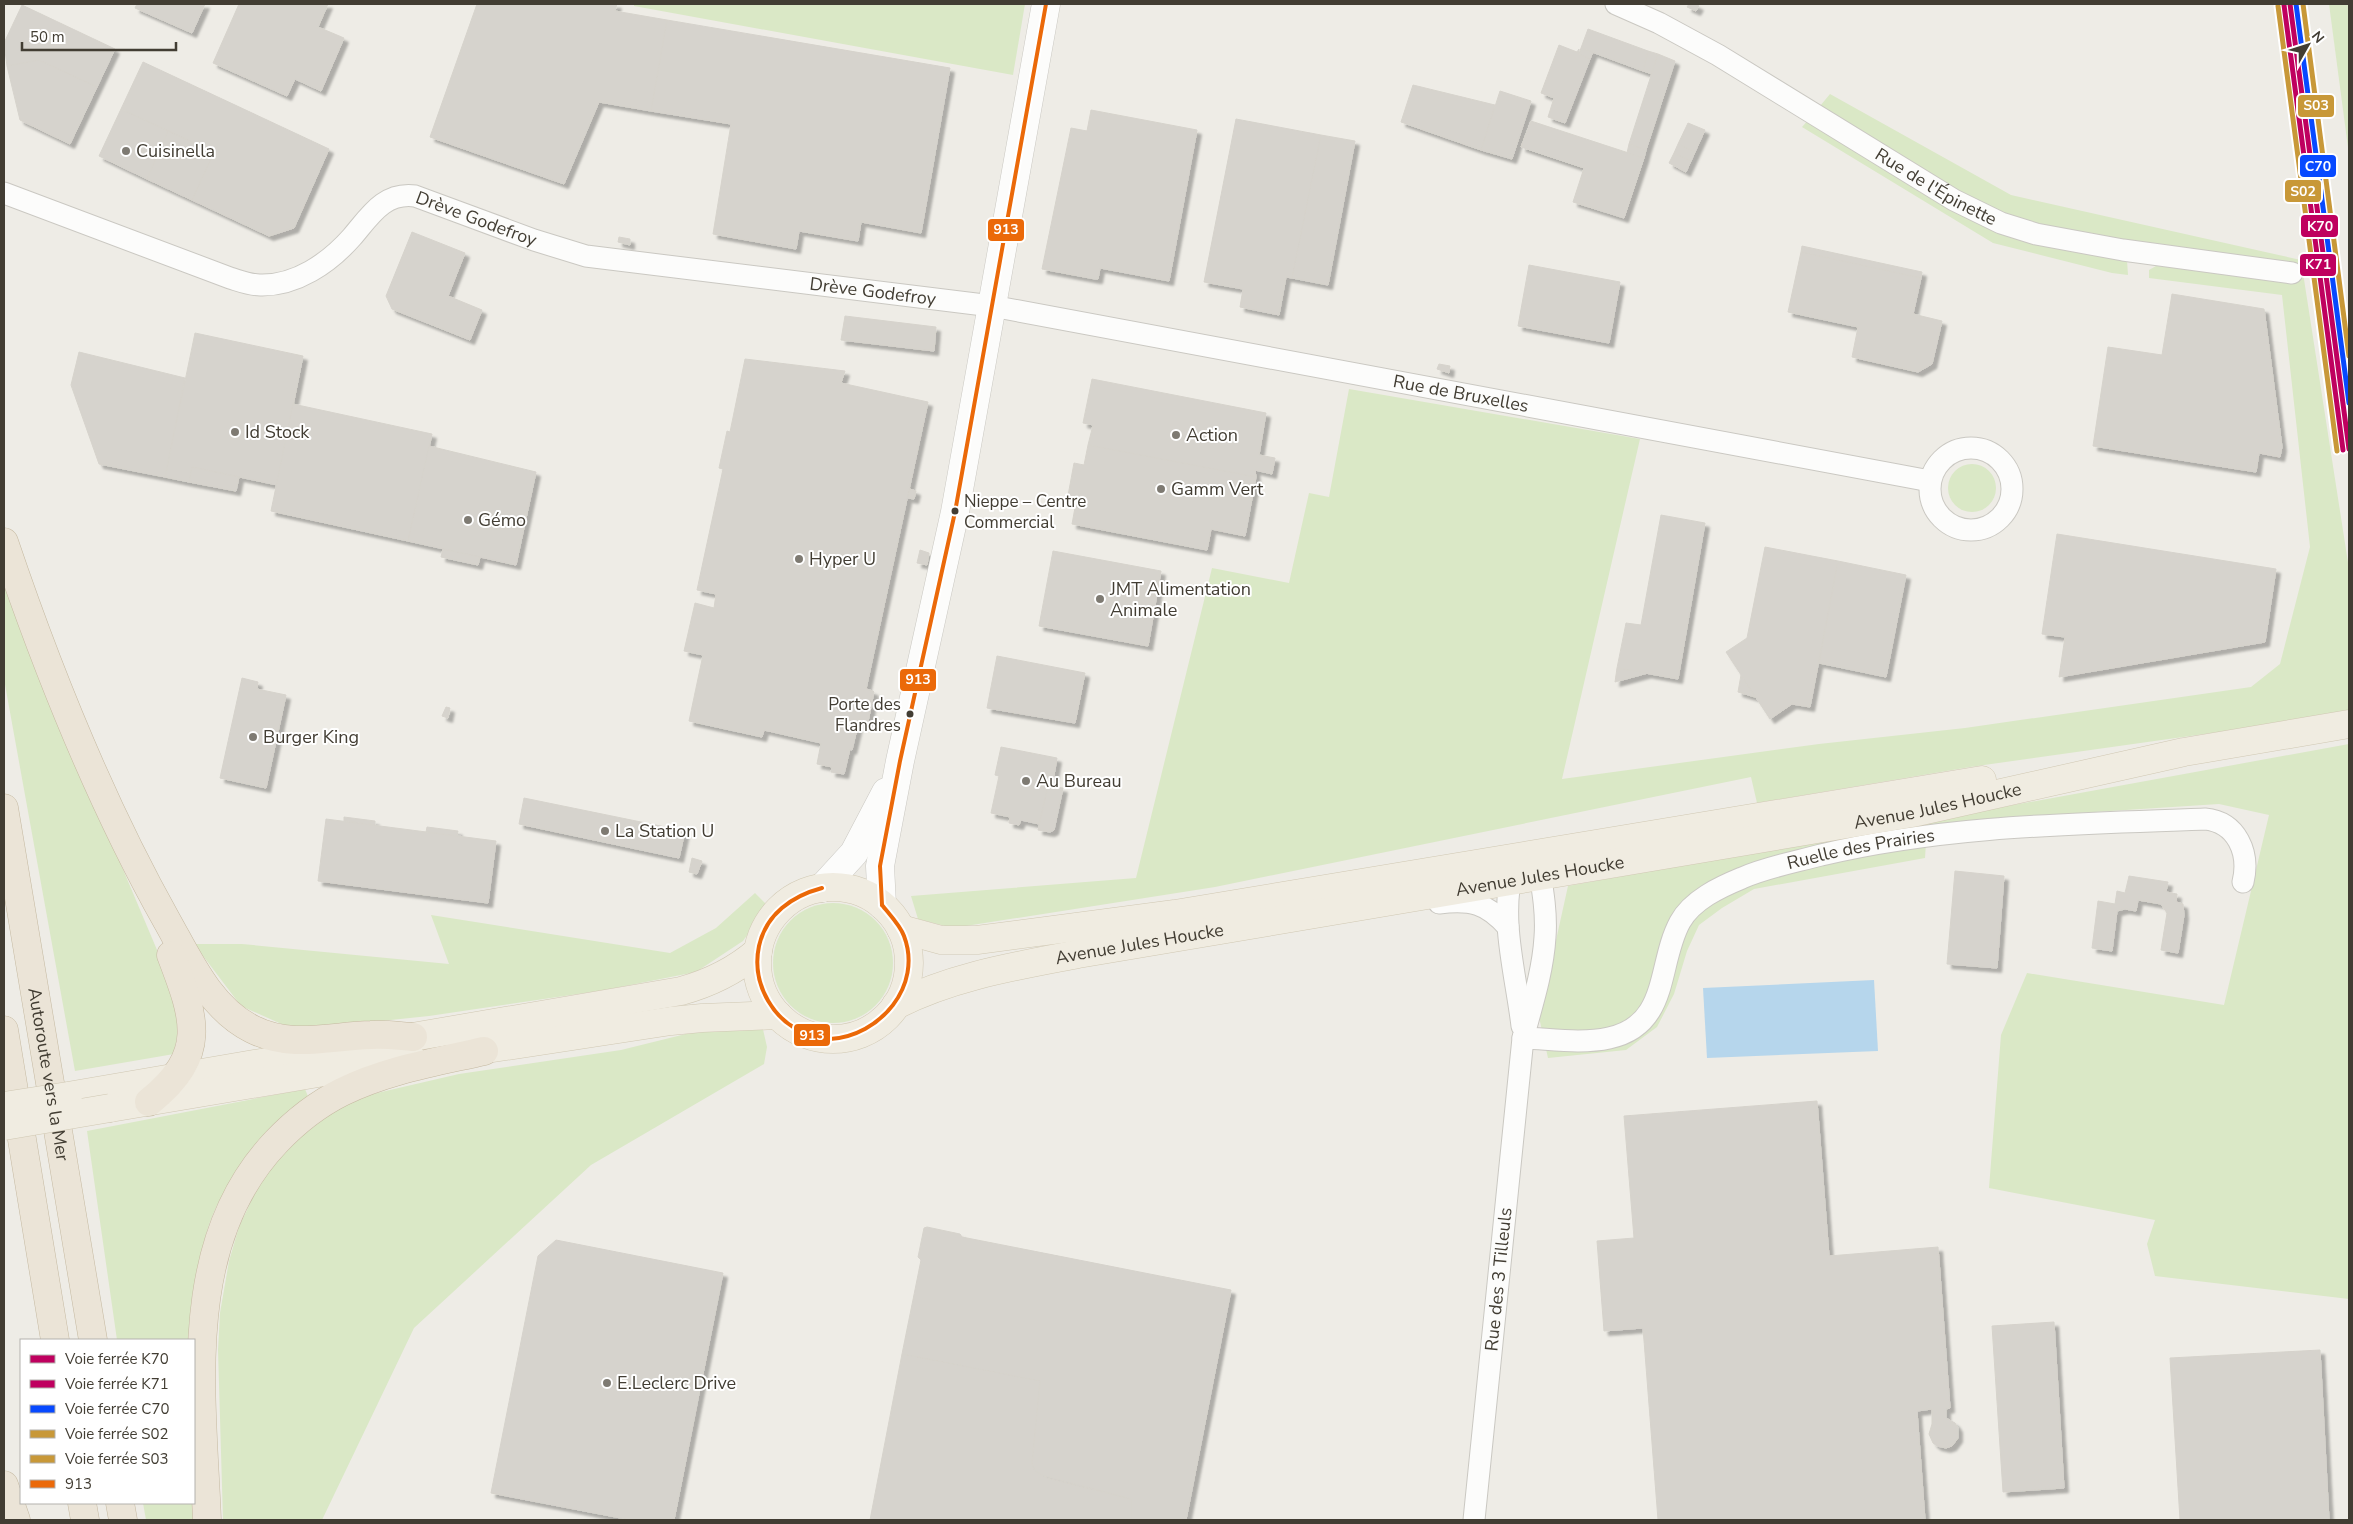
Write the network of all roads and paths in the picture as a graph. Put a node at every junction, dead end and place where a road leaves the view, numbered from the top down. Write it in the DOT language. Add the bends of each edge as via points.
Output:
graph roads {
  1 [pos="1046,4"];
  2 [pos="1616,4"];
  3 [pos="4,193"];
  4 [pos="2292,273"];
  5 [pos="992,306"];
  6 [pos="1930,481"];
  7 [pos="4,542"];
  8 [pos="2349,724"];
  9 [pos="900,761"];
  10 [pos="4,808"];
  11 [pos="136,865"];
  12 [pos="1526,867"];
  13 [pos="2243,882"];
  14 [pos="822,888"];
  15 [pos="882,905"];
  16 [pos="1344,908"];
  17 [pos="1508,927"];
  18 [pos="901,929"];
  19 [pos="758,951"];
  20 [pos="896,1005"];
  21 [pos="778,1015"];
  22 [pos="4,1030"];
  23 [pos="413,1037"];
  24 [pos="1523,1038"];
  25 [pos="484,1050"];
  26 [pos="174,1078"];
  27 [pos="108,1099"];
  28 [pos="149,1102"];
  29 [pos="4,1106"];
  30 [pos="4,1126"];
  31 [pos="55,1339"];
  32 [pos="93,1339"];
  33 [pos="4,1485"];
  34 [pos="82,1504"];
  35 [pos="120,1504"];
  36 [pos="16,1520"];
  37 [pos="85,1520"];
  38 [pos="123,1520"];
  39 [pos="207,1520"];
  40 [pos="1474,1520"];
  1 -- 5 [label="street"];
  2 -- 4 [label="street, Rue de l'Épinette" via="1718,55 1954,200 2001,223 2096,246"];
  3 -- 5 [label="street, Drève Godefroy" via="230,278 258,285 286,282 312,270 338,251 380,205 406,195 424,198 550,246 594,257"];
  5 -- 6 [label="street, Rue de Bruxelles"];
  5 -- 9 [label="street" via="954,521"];
  7 -- 11 [label="highway" via="57,686"];
  8 -- 12 [label="main road, Avenue Jules Houcke" via="2184,752 2085,763"];
  9 -- 14 [label="street" via="861,842"];
  9 -- 15 [label="street" via="880,866"];
  10 -- 32 [label="highway, Autoroute vers la Mer"];
  11 -- 23 [label="highway" via="203,983 221,1006 241,1023 268,1036 296,1041 370,1034"];
  11 -- 26 [label="highway" via="192,1016 189,1050"];
  12 -- 16 [label="main road, Avenue Jules Houcke"];
  12 -- 17 [label="street, Rue des 3 Tilleuls"];
  12 -- 18 [label="main road, Avenue Jules Houcke" via="1001,938 941,940"];
  12 -- 24 [label="street, Rue des 3 Tilleuls" via="1545,906 1545,937"];
  13 -- 24 [label="street, Ruelle des Prairies" via="2246,863 2241,844 2228,828 2205,819 2004,828 1847,849 1744,877 1714,891 1695,905 1675,933 1662,987 1652,1008 1630,1030 1619,1036 1596,1040"];
  14 -- 15 [label="main road" via="859,891"];
  14 -- 19 [label="main road" via="801,894 783,906 769,922"];
  15 -- 18 [label="main road"];
  16 -- 17 [label="street" via="1380,909 1469,902 1489,908"];
  16 -- 20 [label="main road, Avenue Jules Houcke" via="996,970 932,988"];
  17 -- 24 [label="street, Rue des 3 Tilleuls"];
  18 -- 20 [label="main road" via="908,948 909,967 905,987"];
  19 -- 21 [label="main road" via="761,986"];
  19 -- 23 [label="main road" via="724,975 681,991"];
  20 -- 21 [label="main road" via="882,1022 872,1028 840,1038 807,1034"];
  21 -- 25 [label="main road" via="678,1020"];
  22 -- 31 [label="highway"];
  23 -- 26 [label="main road"];
  24 -- 40 [label="street, Rue des 3 Tilleuls"];
  25 -- 28 [label="main road" via="371,1064"];
  25 -- 39 [label="highway" via="392,1073 341,1092 284,1134 247,1179 221,1231 207,1290 202,1330"];
  26 -- 27 [label="main road"];
  26 -- 28 [label="highway"];
  27 -- 28 [label="main road"];
  27 -- 29 [label="main road, bridge"];
  27 -- 30 [label="main road, bridge"];
  33 -- 36 [label="highway"];
  34 -- 37 [label="highway"];
  35 -- 38 [label="highway"];
}
